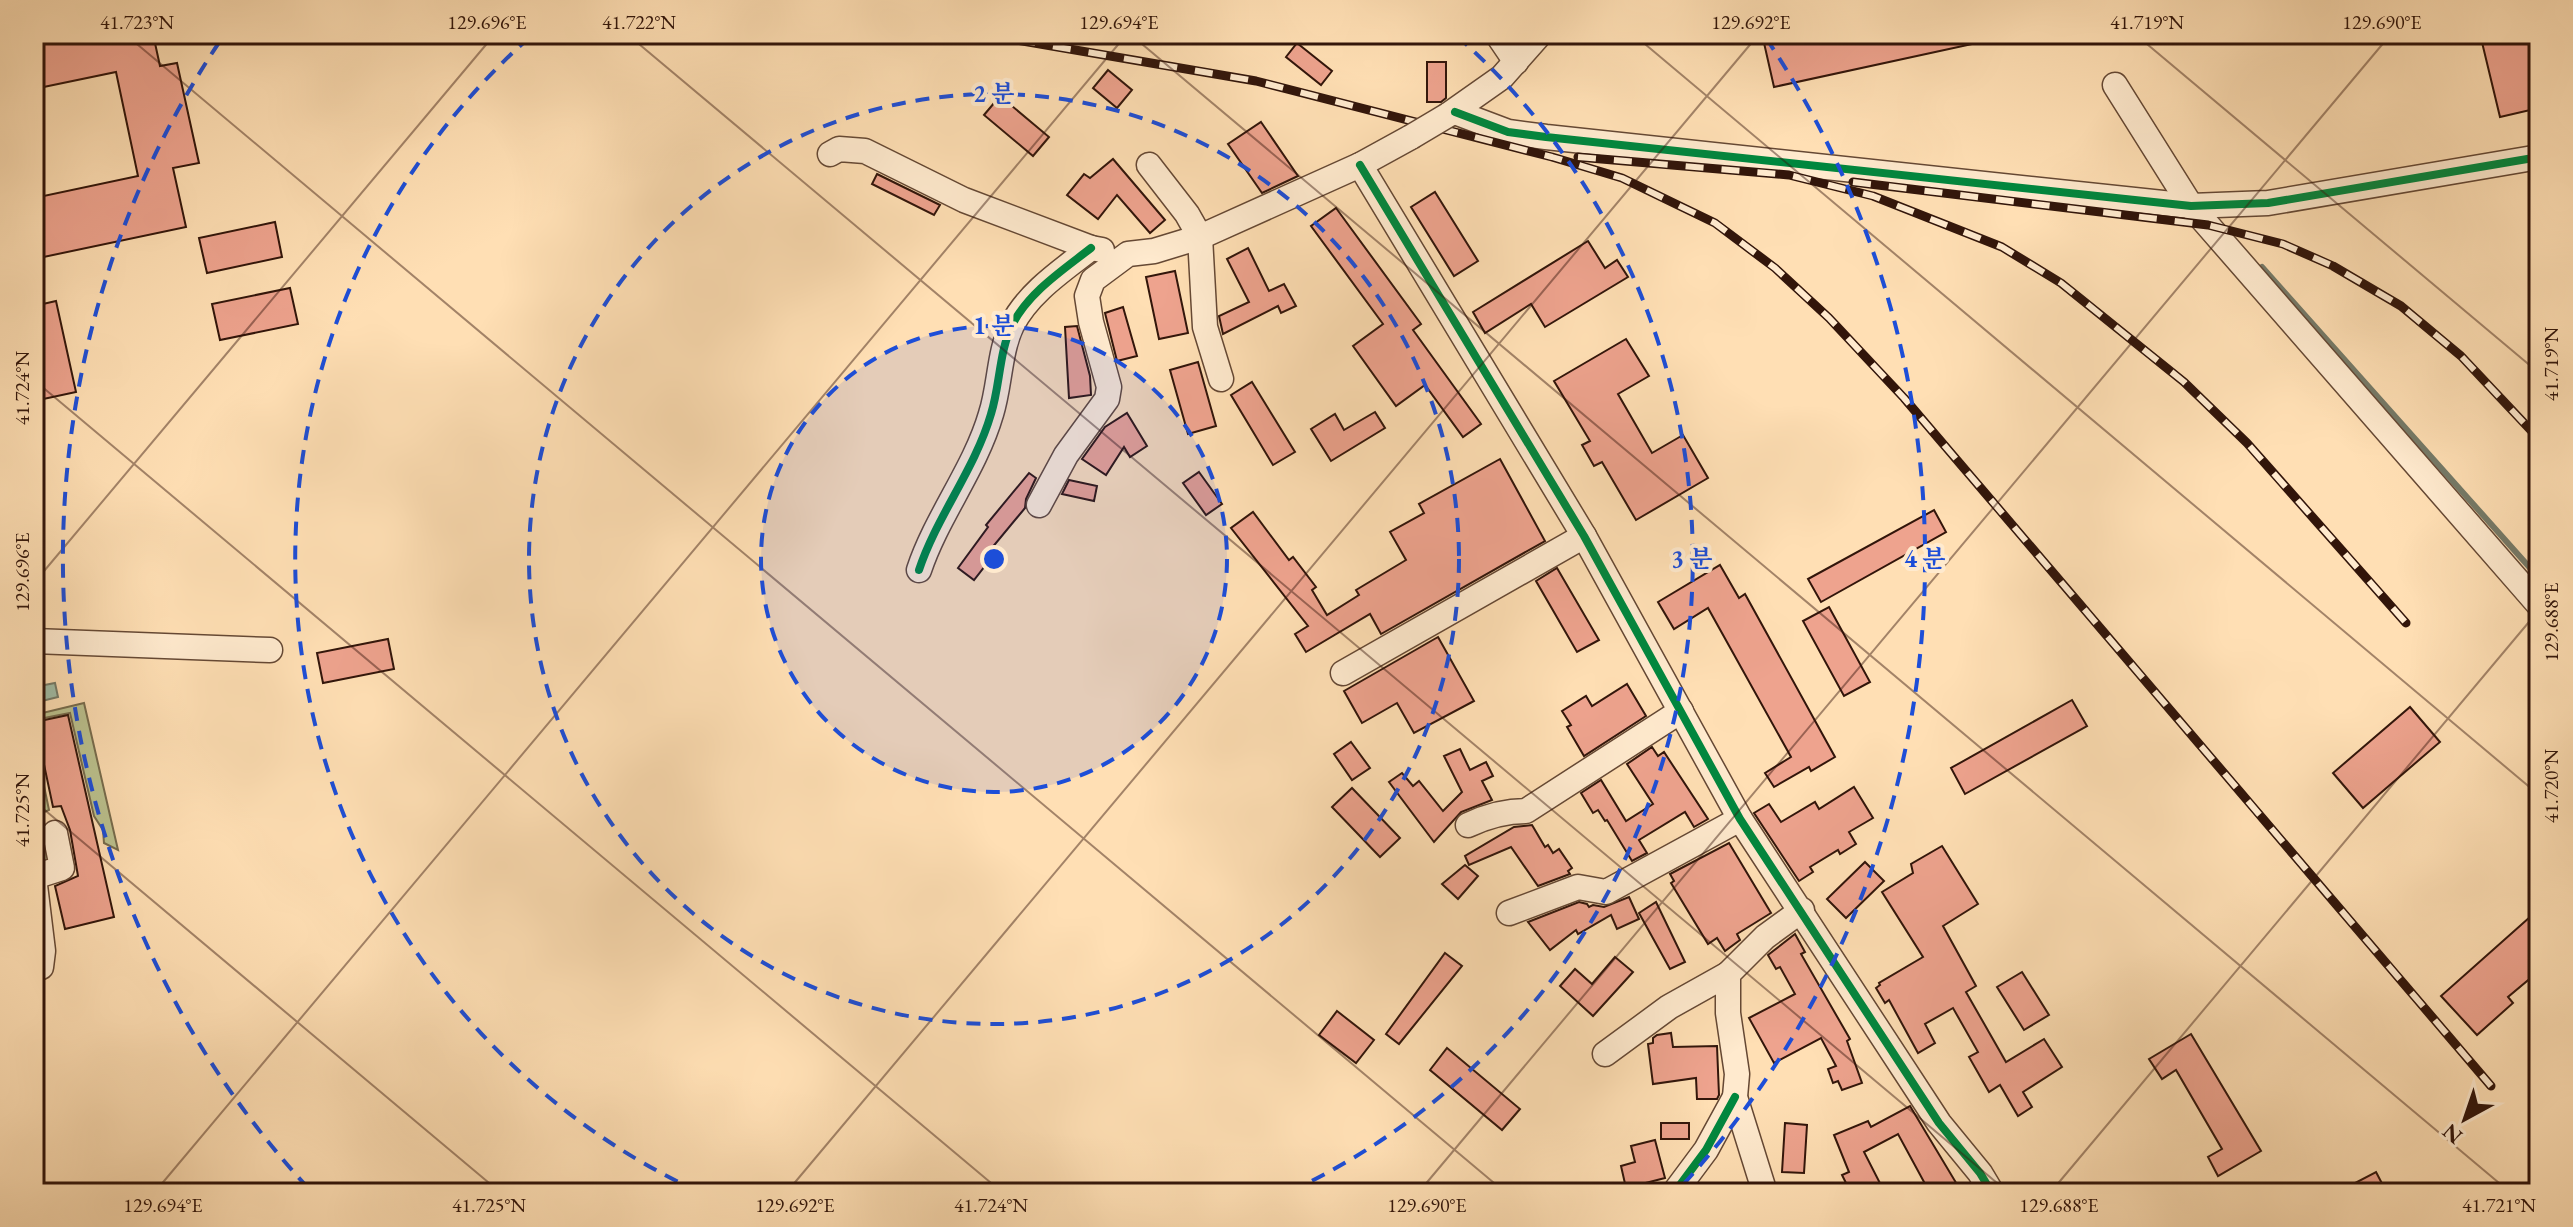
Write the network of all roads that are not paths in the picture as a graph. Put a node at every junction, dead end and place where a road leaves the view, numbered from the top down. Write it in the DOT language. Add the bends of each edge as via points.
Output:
graph roads {
  1 [pos="1497,34"];
  2 [pos="1540,34"];
  3 [pos="1516,62"];
  4 [pos="2115,85"];
  5 [pos="1452,114"];
  6 [pos="830,154"];
  7 [pos="2539,157"];
  8 [pos="1149,165"];
  9 [pos="1360,165"];
  10 [pos="2191,206"];
  11 [pos="1200,237"];
  12 [pos="1091,248"];
  13 [pos="1128,254"];
  14 [pos="1221,379"];
  15 [pos="1039,505"];
  16 [pos="1584,536"];
  17 [pos="919,570"];
  18 [pos="2539,605"];
  19 [pos="34,641"];
  20 [pos="270,650"];
  21 [pos="1343,673"];
  22 [pos="1681,711"];
  23 [pos="1740,819"];
  24 [pos="1468,825"];
  25 [pos="55,833"];
  26 [pos="36,897"];
  27 [pos="1802,910"];
  28 [pos="1509,913"];
  29 [pos="34,970"];
  30 [pos="1728,974"];
  31 [pos="1605,1054"];
  32 [pos="1735,1097"];
  33 [pos="1674,1193"];
  34 [pos="1765,1193"];
  35 [pos="1992,1193"];
  1 -- 3 [label="street"];
  2 -- 3 [label="street"];
  3 -- 5 [label="street"];
  4 -- 10 [label="street"];
  5 -- 9 [label="street, bridge"];
  5 -- 10 [label="street" via="1508,132 1546,137"];
  6 -- 12 [label="street" via="839,149 865,151 964,200"];
  7 -- 10 [label="street" via="2268,203"];
  8 -- 11 [label="street"];
  9 -- 11 [label="street"];
  9 -- 16 [label="street"];
  10 -- 18 [label="street"];
  11 -- 13 [label="street"];
  11 -- 14 [label="street" via="1205,327"];
  12 -- 13 [label="street"];
  12 -- 17 [label="street" via="1031,298 1012,326 991,416"];
  13 -- 15 [label="street" via="1093,280 1087,296 1109,387 1107,399 1066,455"];
  16 -- 21 [label="street"];
  16 -- 22 [label="street"];
  19 -- 20 [label="street"];
  22 -- 23 [label="street"];
  22 -- 24 [label="street" via="1526,811"];
  23 -- 27 [label="street"];
  23 -- 28 [label="street" via="1606,892 1578,887"];
  25 -- 26 [label="street" via="62,868 34,877"];
  26 -- 29 [label="street" via="43,951 41,967"];
  27 -- 30 [label="street"];
  27 -- 35 [label="street" via="1939,1123"];
  30 -- 31 [label="street" via="1669,1007"];
  30 -- 32 [label="street"];
  32 -- 33 [label="street"];
  32 -- 34 [label="street"];
}
